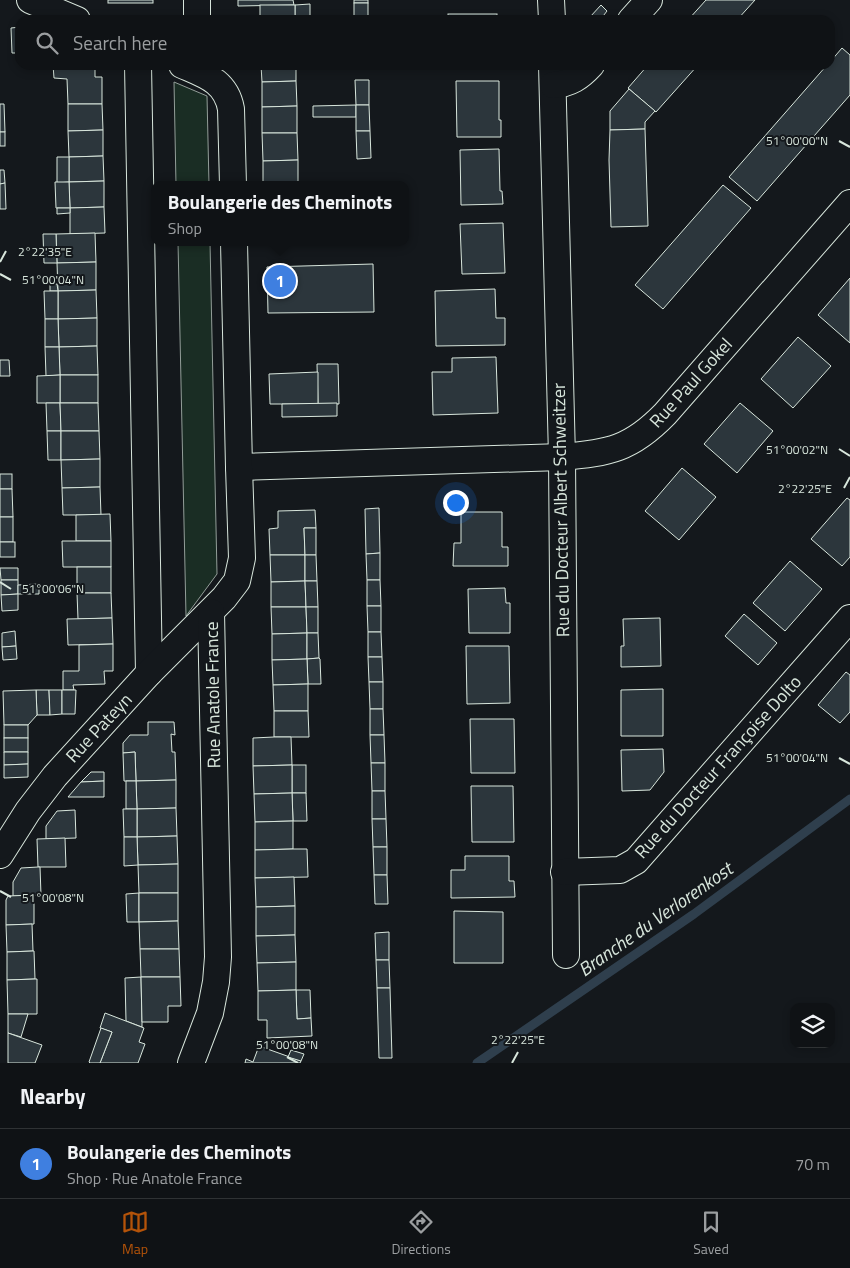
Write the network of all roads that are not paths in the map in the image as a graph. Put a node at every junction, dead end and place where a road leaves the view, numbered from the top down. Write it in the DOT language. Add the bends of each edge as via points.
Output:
graph roads {
  1 [pos="30,0"];
  2 [pos="197,0"];
  3 [pos="551,0"];
  4 [pos="649,0"];
  5 [pos="65,15"];
  6 [pos="197,15"];
  7 [pos="552,15"];
  8 [pos="636,15"];
  9 [pos="138,70"];
  10 [pos="197,70"];
  11 [pos="585,70"];
  12 [pos="553,75"];
  13 [pos="233,181"];
  14 [pos="850,203"];
  15 [pos="234,246"];
  16 [pos="562,457"];
  17 [pos="238,467"];
  18 [pos="211,612"];
  19 [pos="850,618"];
  20 [pos="149,674"];
  21 [pos="0,855"];
  22 [pos="564,872"];
  23 [pos="566,955"];
  24 [pos="191,1063"];
  1 -- 5 [label="street"];
  2 -- 6 [label="street"];
  3 -- 7 [label="street"];
  4 -- 8 [label="street"];
  9 -- 20 [label="street"];
  10 -- 13 [label="street" via="217,81 230,100"];
  11 -- 12 [label="street" via="573,81 563,84"];
  12 -- 16 [label="street, Rue du Docteur Albert Schweitzer"];
  14 -- 16 [label="street, Rue Paul Gokel" via="656,424 618,448"];
  15 -- 17 [label="street, Rue Anatole France"];
  16 -- 17 [label="street, Rue Paul Gokel"];
  16 -- 22 [label="street, Rue du Docteur Albert Schweitzer"];
  17 -- 18 [label="street, Rue Anatole France" via="241,567 237,581"];
  18 -- 20 [label="street, Rue Pateyn"];
  18 -- 24 [label="street, Rue Anatole France" via="218,957 210,1013"];
  19 -- 22 [label="street, Rue du Docteur Françoise Dolto" via="636,861 620,870"];
  20 -- 21 [label="street, Rue Pateyn" via="42,791"];
  22 -- 23 [label="street, Rue du Docteur Albert Schweitzer"];
}
